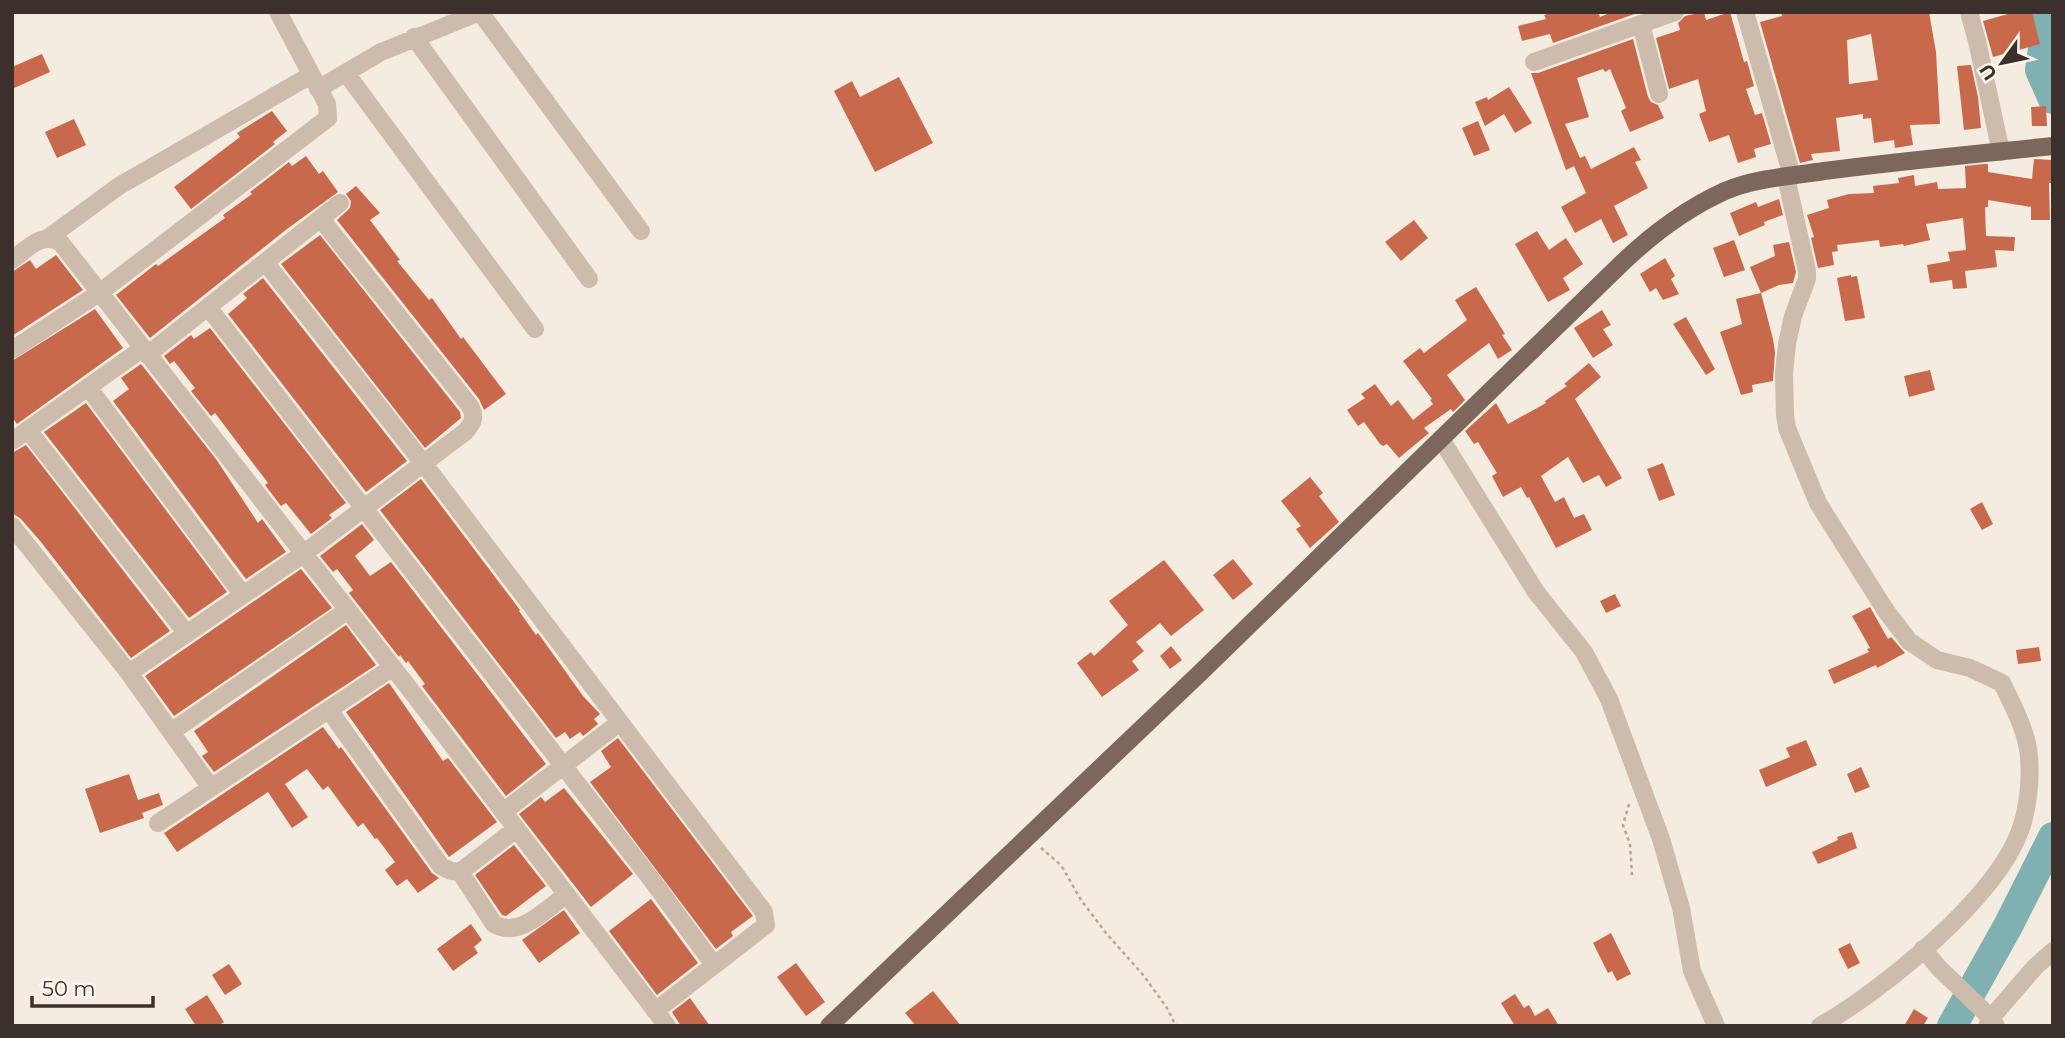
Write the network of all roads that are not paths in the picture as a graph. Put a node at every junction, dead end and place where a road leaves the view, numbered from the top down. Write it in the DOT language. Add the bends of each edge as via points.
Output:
graph roads {
  1 [pos="278,12"];
  2 [pos="480,12"];
  3 [pos="1745,12"];
  4 [pos="1969,12"];
  5 [pos="1665,14"];
  6 [pos="1641,24"];
  7 [pos="414,37"];
  8 [pos="1534,62"];
  9 [pos="346,73"];
  10 [pos="315,82"];
  11 [pos="1659,94"];
  12 [pos="2052,146"];
  13 [pos="2001,152"];
  14 [pos="1789,176"];
  15 [pos="340,203"];
  16 [pos="321,219"];
  17 [pos="641,231"];
  18 [pos="48,238"];
  19 [pos="12,260"];
  20 [pos="265,262"];
  21 [pos="589,279"];
  22 [pos="99,293"];
  23 [pos="208,307"];
  24 [pos="535,329"];
  25 [pos="12,350"];
  26 [pos="145,352"];
  27 [pos="88,387"];
  28 [pos="28,430"];
  29 [pos="1441,439"];
  30 [pos="12,441"];
  31 [pos="424,464"];
  32 [pos="364,509"];
  33 [pos="12,527"];
  34 [pos="303,554"];
  35 [pos="243,595"];
  36 [pos="348,610"];
  37 [pos="187,634"];
  38 [pos="393,667"];
  39 [pos="129,673"];
  40 [pos="329,710"];
  41 [pos="620,722"];
  42 [pos="171,732"];
  43 [pos="563,767"];
  44 [pos="211,788"];
  45 [pos="503,812"];
  46 [pos="158,823"];
  47 [pos="516,830"];
  48 [pos="460,872"];
  49 [pos="566,895"];
  50 [pos="1923,949"];
  51 [pos="2053,951"];
  52 [pos="714,965"];
  53 [pos="655,1011"];
  54 [pos="1988,1019"];
  55 [pos="667,1026"];
  56 [pos="829,1026"];
  57 [pos="1716,1026"];
  58 [pos="1820,1026"];
  1 -- 10 [label="street"];
  2 -- 7 [label="street"];
  2 -- 17 [label="street"];
  3 -- 14 [label="street"];
  4 -- 13 [label="street"];
  5 -- 6 [label="street"];
  6 -- 8 [label="street"];
  6 -- 11 [label="street"];
  7 -- 9 [label="street"];
  7 -- 21 [label="street"];
  9 -- 10 [label="street"];
  9 -- 24 [label="street"];
  10 -- 18 [label="street" via="119,186"];
  10 -- 22 [label="street" via="329,112 323,124"];
  12 -- 13 [label="main road"];
  13 -- 14 [label="main road"];
  14 -- 29 [label="main road" via="1727,190 1651,237"];
  14 -- 50 [label="street" via="1807,279 1787,344 1785,415 1805,473 1830,523 1909,641 1937,660 2002,682 2028,743 2029,779 2020,831 2001,866 1971,904"];
  15 -- 16 [label="street"];
  16 -- 20 [label="street"];
  16 -- 31 [label="street" via="474,414 465,432"];
  18 -- 19 [label="street"];
  18 -- 22 [label="street" via="61,243"];
  20 -- 23 [label="street"];
  20 -- 31 [label="street"];
  22 -- 25 [label="street"];
  22 -- 26 [label="street"];
  23 -- 26 [label="street"];
  23 -- 32 [label="street"];
  26 -- 27 [label="street"];
  26 -- 34 [label="street"];
  27 -- 28 [label="street"];
  27 -- 35 [label="street"];
  28 -- 30 [label="street"];
  28 -- 37 [label="street"];
  29 -- 56 [label="main road"];
  29 -- 57 [label="street" via="1536,592 1584,652 1609,699 1661,839 1681,908 1692,971"];
  31 -- 32 [label="street"];
  31 -- 41 [label="street"];
  32 -- 34 [label="street"];
  32 -- 43 [label="street"];
  33 -- 39 [label="street"];
  34 -- 35 [label="street"];
  34 -- 36 [label="street"];
  35 -- 37 [label="street"];
  36 -- 38 [label="street"];
  36 -- 42 [label="street"];
  37 -- 39 [label="street"];
  38 -- 40 [label="street"];
  38 -- 45 [label="street"];
  39 -- 42 [label="street"];
  40 -- 44 [label="street"];
  40 -- 48 [label="street" via="441,866"];
  41 -- 43 [label="street"];
  41 -- 52 [label="street" via="764,912 766,925"];
  42 -- 44 [label="street"];
  43 -- 45 [label="street"];
  43 -- 52 [label="street"];
  44 -- 46 [label="street"];
  45 -- 47 [label="street"];
  47 -- 48 [label="street"];
  47 -- 49 [label="street"];
  48 -- 49 [label="street" via="502,929 524,925"];
  49 -- 53 [label="street"];
  50 -- 54 [label="street"];
  50 -- 58 [label="street"];
  51 -- 54 [label="street"];
  52 -- 53 [label="street"];
  53 -- 55 [label="street"];
}
